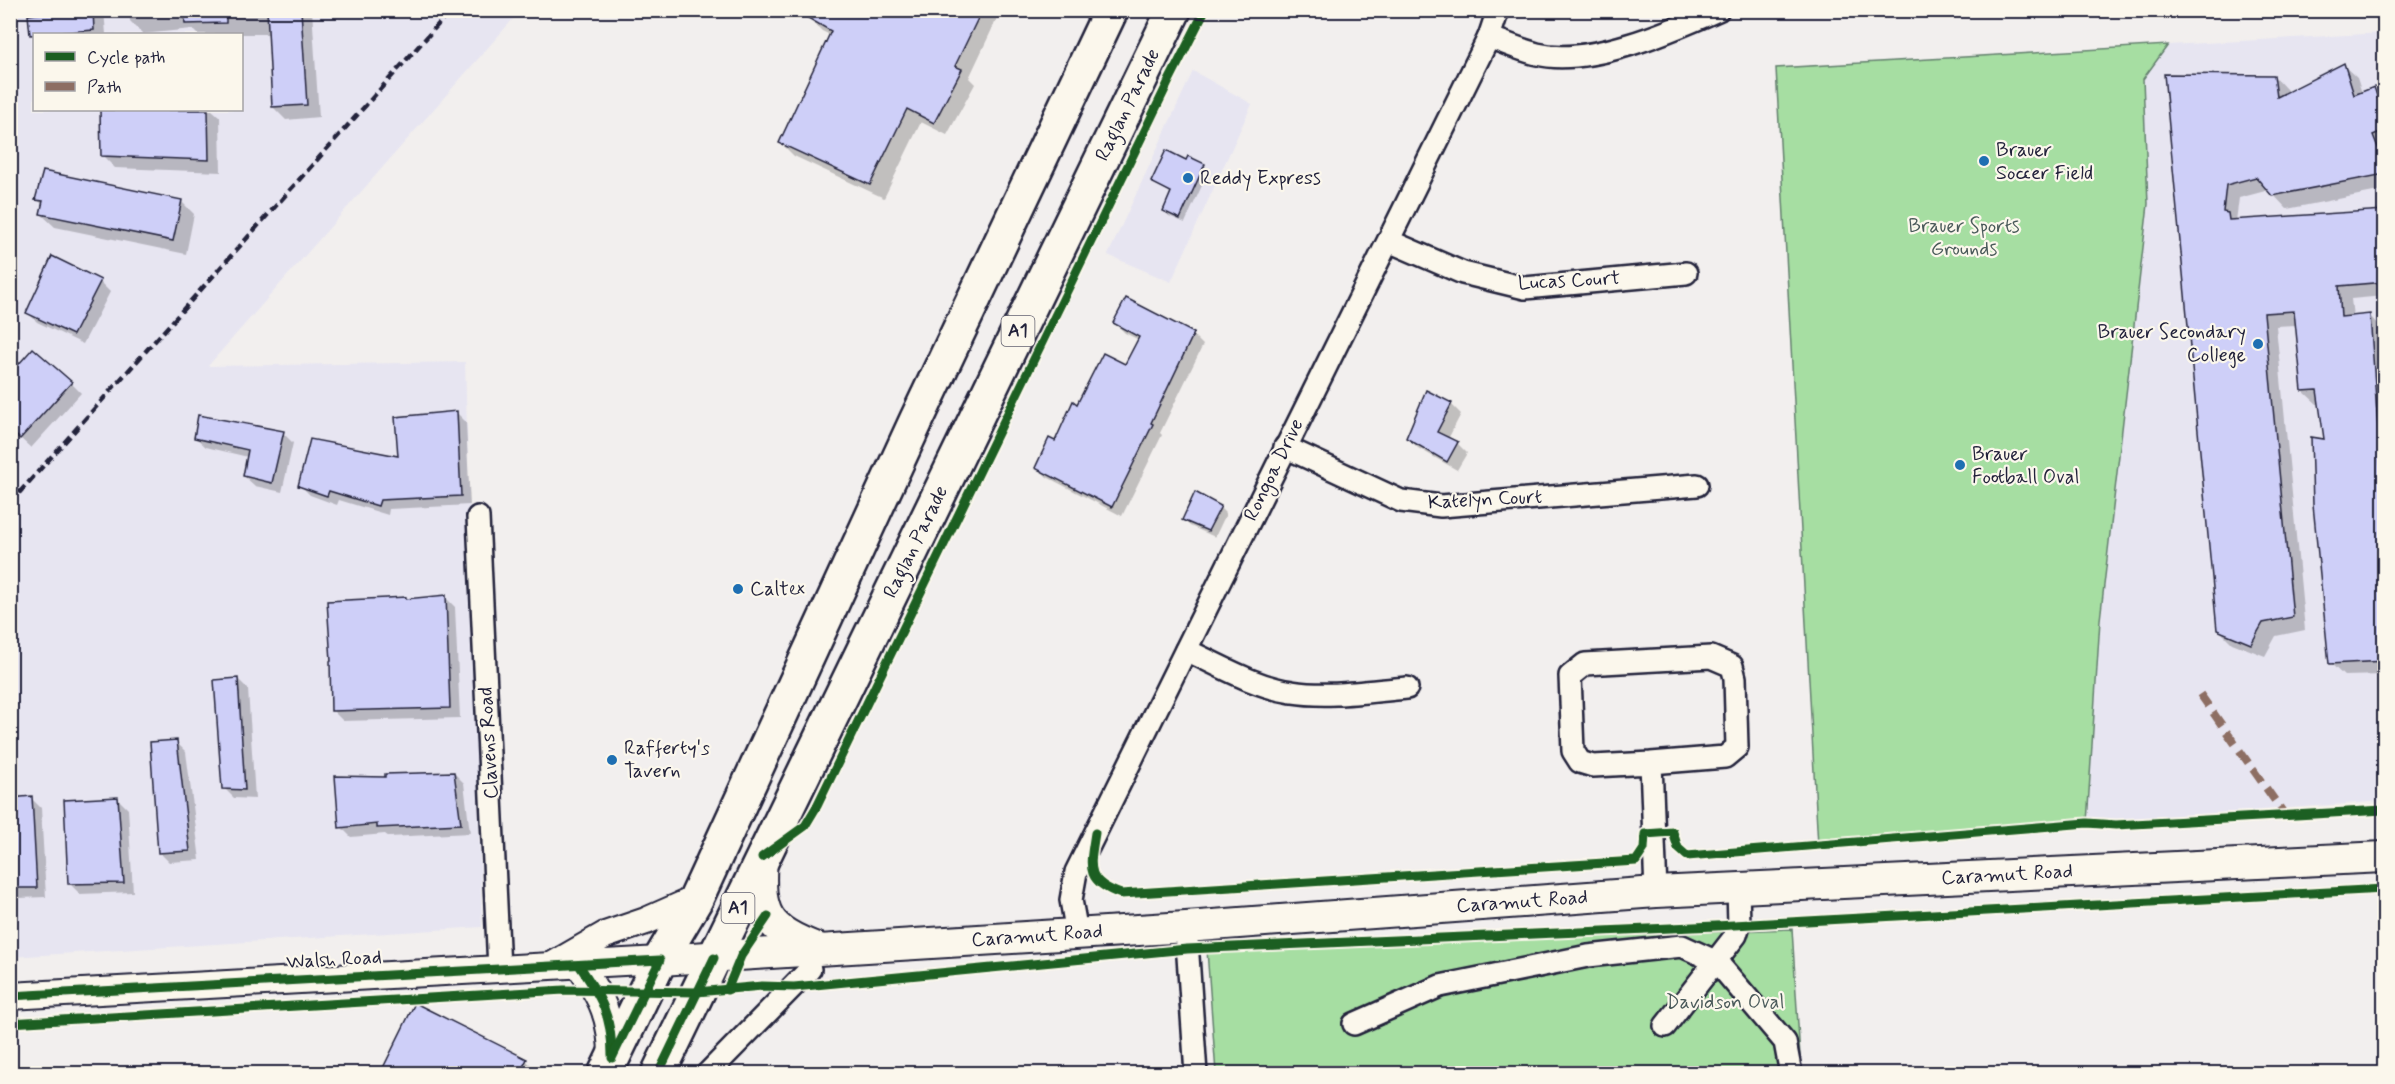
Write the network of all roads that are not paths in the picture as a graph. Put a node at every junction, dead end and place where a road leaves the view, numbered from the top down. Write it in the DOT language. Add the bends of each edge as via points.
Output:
graph roads {
  1 [pos="1111,10"];
  2 [pos="1174,10"];
  3 [pos="1498,10"];
  4 [pos="1718,10"];
  5 [pos="1489,38"];
  6 [pos="1389,241"];
  7 [pos="1686,273"];
  8 [pos="1285,447"];
  9 [pos="1697,485"];
  10 [pos="478,517"];
  11 [pos="1186,650"];
  12 [pos="1407,688"];
  13 [pos="1651,763"];
  14 [pos="762,857"];
  15 [pos="2385,857"];
  16 [pos="1738,888"];
  17 [pos="1656,892"];
  18 [pos="696,898"];
  19 [pos="1186,927"];
  20 [pos="1077,933"];
  21 [pos="714,958"];
  22 [pos="660,960"];
  23 [pos="816,960"];
  24 [pos="1717,962"];
  25 [pos="579,965"];
  26 [pos="550,967"];
  27 [pos="499,969"];
  28 [pos="10,996"];
  29 [pos="1354,1024"];
  30 [pos="1665,1026"];
  31 [pos="608,1066"];
  32 [pos="658,1074"];
  33 [pos="707,1074"];
  34 [pos="1196,1074"];
  35 [pos="1791,1074"];
  1 -- 18 [label="highway, A1"];
  2 -- 14 [label="highway, Raglan Parade / A1"];
  3 -- 5 [label="street, Rongoa Drive"];
  4 -- 5 [label="street" via="1682,26 1573,57 1538,55"];
  5 -- 6 [label="street, Rongoa Drive"];
  6 -- 7 [label="street, Lucas Court" via="1463,273 1525,288"];
  6 -- 8 [label="street, Rongoa Drive"];
  8 -- 9 [label="street, Katelyn Court" via="1401,501 1441,506"];
  8 -- 11 [label="street, Rongoa Drive"];
  10 -- 27 [label="street, Clavens Road"];
  11 -- 12 [label="street" via="1259,683 1291,692 1323,694"];
  11 -- 20 [label="street, Rongoa Drive" via="1076,872 1071,900"];
  13 -- 13 [label="street" via="1725,757 1737,747 1732,666 1711,657 1585,664 1570,676 1573,751 1580,762 1593,766"];
  13 -- 17 [label="street"];
  14 -- 21 [label="highway, Raglan Parade / A1"];
  14 -- 23 [label="main road" via="761,895 773,924"];
  15 -- 16 [label="main road, Caramut Road"];
  16 -- 17 [label="main road, Caramut Road"];
  16 -- 24 [label="street" via="1736,936"];
  17 -- 19 [label="main road, Caramut Road"];
  18 -- 22 [label="highway, A1"];
  18 -- 26 [label="street" via="605,935"];
  19 -- 20 [label="main road, Caramut Road"];
  19 -- 34 [label="street"];
  20 -- 23 [label="main road, Caramut Road"];
  21 -- 22 [label="main road, Caramut Road"];
  21 -- 23 [label="main road, Caramut Road"];
  21 -- 32 [label="highway, Raglan Parade / A1"];
  22 -- 25 [label="street, Walsh Road"];
  22 -- 31 [label="highway, A1"];
  23 -- 33 [label="street"];
  24 -- 29 [label="street" via="1682,946 1588,956 1440,986"];
  24 -- 30 [label="street"];
  24 -- 35 [label="street" via="1785,1042"];
  25 -- 26 [label="street, Walsh Road"];
  25 -- 31 [label="street" via="606,1009 611,1031"];
  26 -- 27 [label="street, Walsh Road"];
  27 -- 28 [label="street, Walsh Road"];
}
